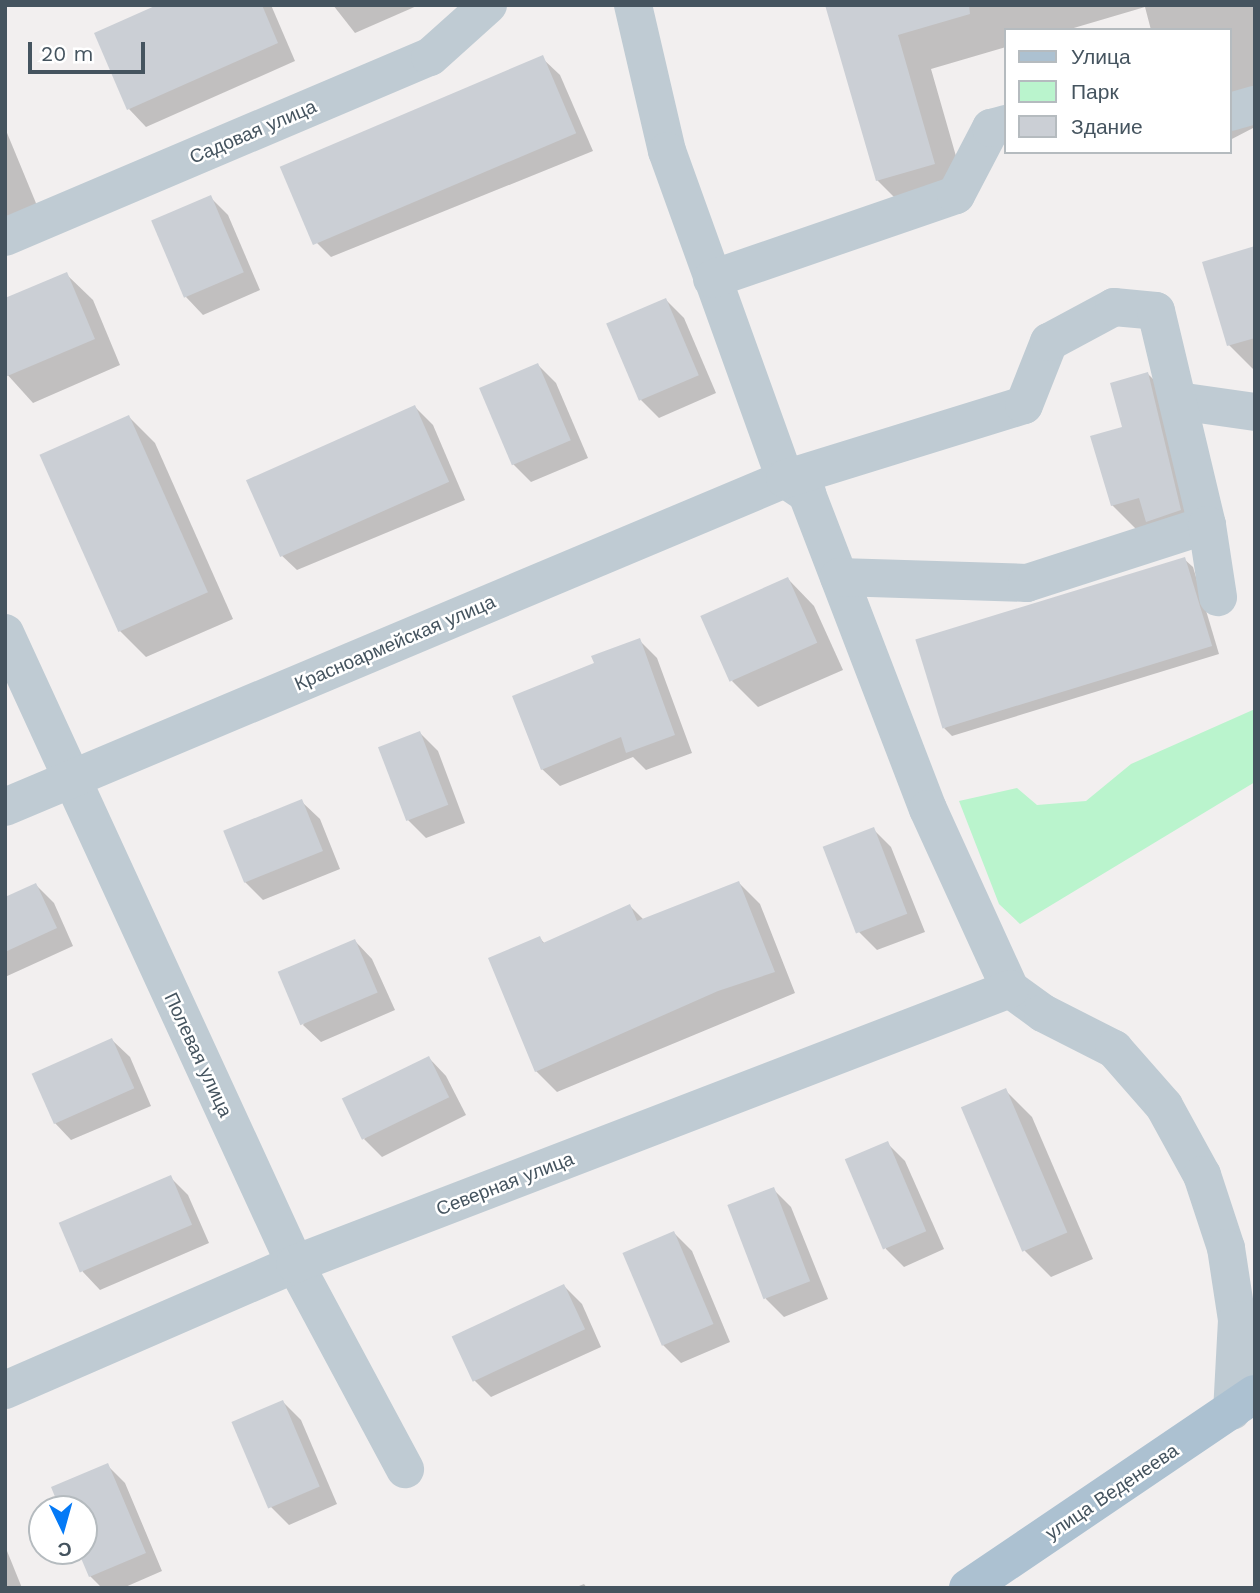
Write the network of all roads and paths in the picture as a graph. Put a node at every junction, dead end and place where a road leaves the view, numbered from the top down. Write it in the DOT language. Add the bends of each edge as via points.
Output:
graph roads {
  1 [pos="488,5"];
  2 [pos="633,5"];
  3 [pos="1255,106"];
  4 [pos="1232,112"];
  5 [pos="1004,125"];
  6 [pos="5,237"];
  7 [pos="712,279"];
  8 [pos="1178,401"];
  9 [pos="1255,412"];
  10 [pos="785,478"];
  11 [pos="1208,525"];
  12 [pos="839,577"];
  13 [pos="1218,597"];
  14 [pos="5,634"];
  15 [pos="70,779"];
  16 [pos="5,807"];
  17 [pos="1010,989"];
  18 [pos="295,1265"];
  19 [pos="5,1390"];
  20 [pos="1243,1403"];
  21 [pos="405,1469"];
  22 [pos="968,1588"];
  1 -- 6 [label="street, Садовая улица" via="430,57"];
  2 -- 7 [label="street" via="660,127"];
  3 -- 4 [label="street"];
  5 -- 7 [label="street" via="991,128 956,194"];
  7 -- 10 [label="street"];
  8 -- 9 [label="street"];
  8 -- 10 [label="street, Красноармейская улица" via="1157,311 1114,307 1049,342 1024,405"];
  8 -- 11 [label="street"];
  10 -- 12 [label="street" via="807,494"];
  10 -- 15 [label="street, Красноармейская улица"];
  11 -- 12 [label="street" via="1027,583"];
  11 -- 13 [label="street"];
  12 -- 17 [label="street" via="928,809"];
  14 -- 15 [label="street, Полевая улица"];
  15 -- 16 [label="street, Красноармейская улица"];
  15 -- 18 [label="street, Полевая улица"];
  17 -- 18 [label="street, Северная улица"];
  17 -- 20 [label="street" via="1043,1013 1114,1049 1164,1107 1202,1175 1226,1248"];
  18 -- 19 [label="street, Северная улица"];
  18 -- 21 [label="street, Полевая улица"];
  20 -- 22 [label="main road, улица Веденеева"];
}
